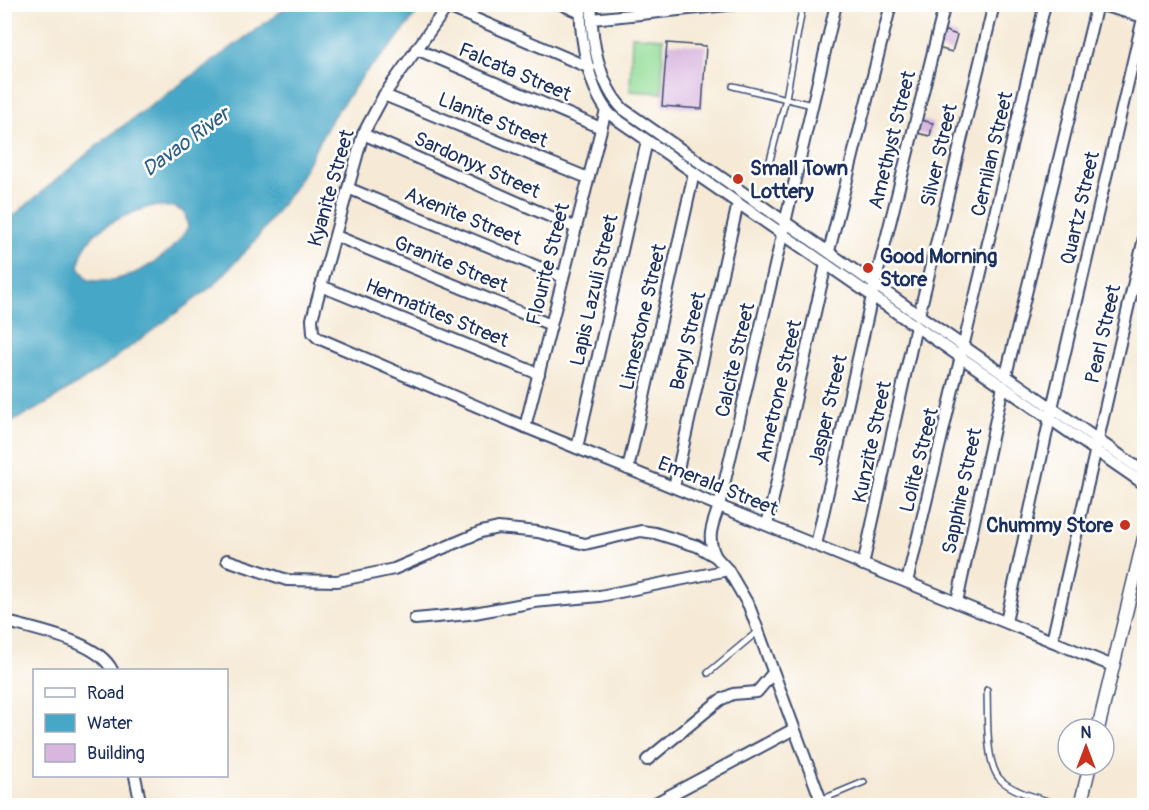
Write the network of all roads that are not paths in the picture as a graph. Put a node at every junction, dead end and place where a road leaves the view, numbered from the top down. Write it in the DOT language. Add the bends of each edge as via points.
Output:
graph roads {
  1 [pos="561,4"];
  2 [pos="592,4"];
  3 [pos="737,4"];
  4 [pos="802,4"];
  5 [pos="836,4"];
  6 [pos="891,4"];
  7 [pos="945,4"];
  8 [pos="994,4"];
  9 [pos="1046,4"];
  10 [pos="1097,5"];
  11 [pos="448,6"];
  12 [pos="581,9"];
  13 [pos="1144,16"];
  14 [pos="591,19"];
  15 [pos="416,49"];
  16 [pos="590,68"];
  17 [pos="733,86"];
  18 [pos="384,95"];
  19 [pos="786,98"];
  20 [pos="812,105"];
  21 [pos="606,110"];
  22 [pos="601,128"];
  23 [pos="363,134"];
  24 [pos="647,141"];
  25 [pos="768,168"];
  26 [pos="694,173"];
  27 [pos="588,178"];
  28 [pos="350,189"];
  29 [pos="738,203"];
  30 [pos="786,221"];
  31 [pos="576,228"];
  32 [pos="783,234"];
  33 [pos="336,236"];
  34 [pos="1144,238"];
  35 [pos="829,251"];
  36 [pos="826,264"];
  37 [pos="563,276"];
  38 [pos="875,284"];
  39 [pos="321,286"];
  40 [pos="872,296"];
  41 [pos="920,315"];
  42 [pos="551,325"];
  43 [pos="916,326"];
  44 [pos="313,333"];
  45 [pos="965,347"];
  46 [pos="962,358"];
  47 [pos="539,374"];
  48 [pos="1006,375"];
  49 [pos="1003,386"];
  50 [pos="1051,413"];
  51 [pos="525,427"];
  52 [pos="1096,445"];
  53 [pos="577,448"];
  54 [pos="628,469"];
  55 [pos="1144,472"];
  56 [pos="1144,484"];
  57 [pos="674,488"];
  58 [pos="719,506"];
  59 [pos="767,525"];
  60 [pos="1144,538"];
  61 [pos="816,545"];
  62 [pos="716,557"];
  63 [pos="227,560"];
  64 [pos="863,565"];
  65 [pos="728,570"];
  66 [pos="907,582"];
  67 [pos="957,602"];
  68 [pos="415,619"];
  69 [pos="4,621"];
  70 [pos="1006,622"];
  71 [pos="757,632"];
  72 [pos="1053,641"];
  73 [pos="1113,666"];
  74 [pos="111,669"];
  75 [pos="708,673"];
  76 [pos="773,673"];
  77 [pos="987,690"];
  78 [pos="1101,717"];
  79 [pos="794,729"];
  80 [pos="648,760"];
  81 [pos="135,777"];
  82 [pos="1087,777"];
  83 [pos="864,782"];
  84 [pos="822,803"];
  85 [pos="141,806"];
  86 [pos="650,806"];
  87 [pos="1063,806"];
  88 [pos="1080,806"];
  1 -- 12 [label="street"];
  2 -- 14 [label="street"];
  3 -- 14 [label="street"];
  4 -- 19 [label="lane"];
  5 -- 20 [label="street, Calcite Street"];
  6 -- 35 [label="street"];
  7 -- 38 [label="street, Amethyst Street"];
  8 -- 41 [label="street, Silver Street"];
  9 -- 45 [label="street, Cernilan Street"];
  10 -- 13 [label="street"];
  10 -- 48 [label="street"];
  11 -- 15 [label="street, Kyanite Street"];
  11 -- 16 [label="street"];
  12 -- 16 [label="street" via="581,35"];
  13 -- 50 [label="street, Quartz Street"];
  14 -- 30 [label="street" via="609,89 617,103"];
  15 -- 18 [label="street, Kyanite Street"];
  15 -- 22 [label="street, Falcata Street"];
  16 -- 21 [label="street"];
  17 -- 19 [label="lane"];
  18 -- 23 [label="street, Kyanite Street"];
  18 -- 27 [label="street, Llanite Street"];
  19 -- 20 [label="lane"];
  19 -- 25 [label="lane"];
  20 -- 30 [label="street, Calcite Street"];
  21 -- 22 [label="street, Flourite Street"];
  21 -- 24 [label="street"];
  22 -- 27 [label="street, Flourite Street"];
  23 -- 28 [label="street, Kyanite Street"];
  23 -- 31 [label="street, Sardonyx Street"];
  24 -- 26 [label="street"];
  24 -- 53 [label="street, Lapis Lazuli Street"];
  26 -- 29 [label="street"];
  26 -- 54 [label="street, Limestone Street"];
  27 -- 31 [label="street, Flourite Street"];
  28 -- 33 [label="street, Kyanite Street"];
  28 -- 37 [label="street, Axenite Street"];
  29 -- 32 [label="street"];
  29 -- 57 [label="street, Beryl Street"];
  30 -- 32 [label="street, Calcite Street"];
  30 -- 35 [label="street"];
  31 -- 37 [label="street, Flourite Street"];
  32 -- 36 [label="street"];
  32 -- 58 [label="street, Calcite Street"];
  33 -- 39 [label="street, Kyanite Street"];
  33 -- 42 [label="street, Granite Street"];
  34 -- 52 [label="street, Pearl Street"];
  35 -- 38 [label="street"];
  36 -- 40 [label="street"];
  36 -- 59 [label="street, Ametrone Street"];
  37 -- 42 [label="street, Flourite Street"];
  38 -- 40 [label="street, Jasper Street"];
  38 -- 41 [label="street"];
  39 -- 44 [label="street, Kyanite Street" via="312,320"];
  39 -- 47 [label="street, Hermatites Street"];
  40 -- 43 [label="street"];
  40 -- 61 [label="street, Jasper Street"];
  41 -- 45 [label="street"];
  42 -- 47 [label="street, Flourite Street"];
  43 -- 46 [label="street"];
  43 -- 64 [label="street, Kunzite Street"];
  44 -- 51 [label="street, Emerald Street" via="323,342"];
  45 -- 46 [label="street, Lolite Street"];
  45 -- 48 [label="street"];
  46 -- 49 [label="street"];
  46 -- 66 [label="street, Lolite Street"];
  47 -- 51 [label="street, Flourite Street"];
  48 -- 50 [label="street"];
  49 -- 50 [label="street"];
  49 -- 67 [label="street, Sapphire Street"];
  50 -- 52 [label="street"];
  50 -- 70 [label="street, Quartz Street"];
  51 -- 53 [label="street, Emerald Street"];
  52 -- 55 [label="street"];
  52 -- 56 [label="street"];
  52 -- 72 [label="street, Pearl Street"];
  53 -- 54 [label="street, Emerald Street"];
  54 -- 57 [label="street, Emerald Street"];
  57 -- 58 [label="street, Emerald Street"];
  58 -- 59 [label="street, Emerald Street"];
  58 -- 62 [label="street, Calcite Street" via="709,540"];
  59 -- 61 [label="street, Emerald Street"];
  60 -- 73 [label="street"];
  61 -- 64 [label="street, Emerald Street"];
  62 -- 63 [label="street" via="655,532 640,531 585,544 538,532 498,528 394,569 337,581 287,580"];
  62 -- 65 [label="street"];
  64 -- 66 [label="street, Emerald Street"];
  65 -- 68 [label="street" via="600,596"];
  65 -- 71 [label="street" via="749,606"];
  66 -- 67 [label="street, Emerald Street"];
  67 -- 70 [label="street, Emerald Street"];
  69 -- 74 [label="street" via="91,648"];
  70 -- 72 [label="street, Emerald Street"];
  71 -- 75 [label="lane"];
  71 -- 76 [label="street"];
  72 -- 73 [label="street, Emerald Street"];
  73 -- 78 [label="street"];
  76 -- 79 [label="street"];
  76 -- 80 [label="street" via="757,692 733,694 720,700"];
  77 -- 87 [label="lane" via="991,755 999,779"];
  79 -- 84 [label="street"];
  79 -- 86 [label="street"];
  81 -- 85 [label="street"];
  82 -- 88 [label="street"];
  83 -- 84 [label="lane"];
}
